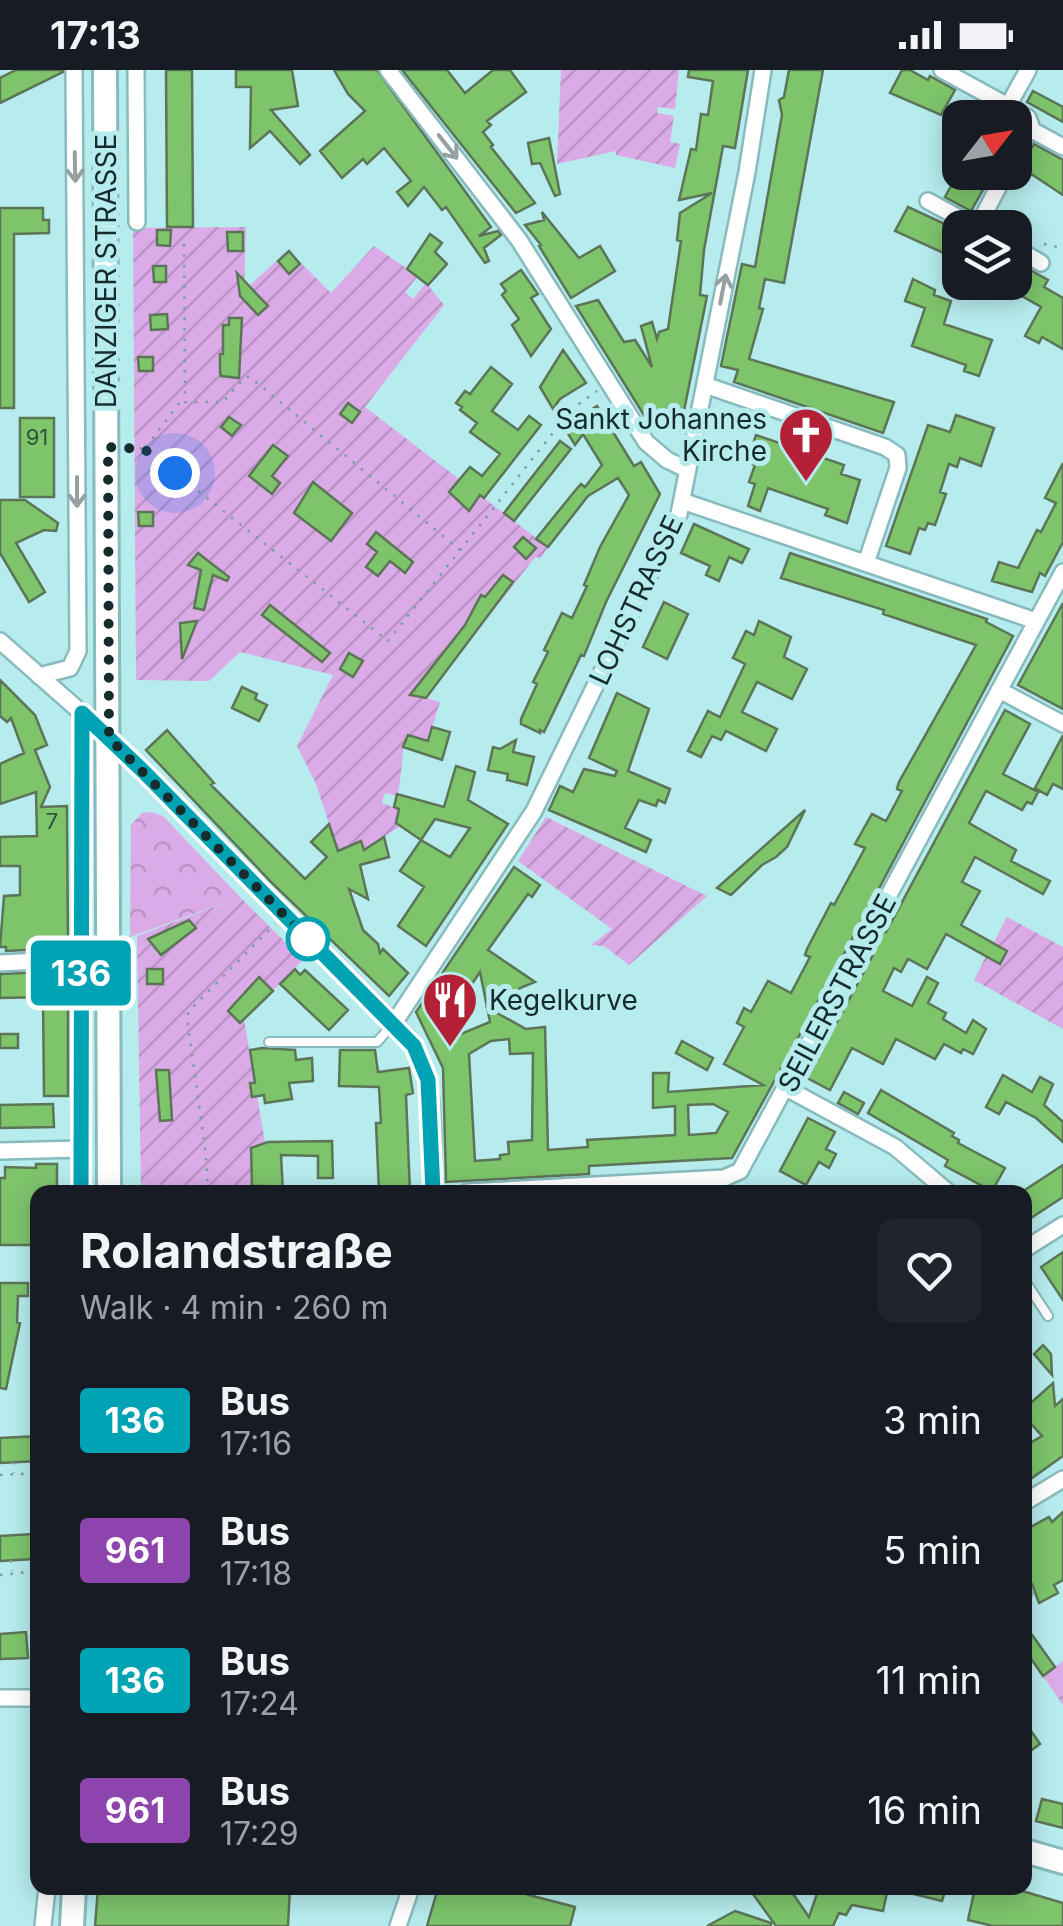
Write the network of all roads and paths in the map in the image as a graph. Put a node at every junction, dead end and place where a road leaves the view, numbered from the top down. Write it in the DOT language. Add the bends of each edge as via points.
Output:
graph roads {
  1 [pos="74,70"];
  2 [pos="105,70"];
  3 [pos="136,70"];
  4 [pos="388,70"];
  5 [pos="763,70"];
  6 [pos="942,70"];
  7 [pos="1028,70"];
  8 [pos="997,100"];
  9 [pos="1011,100"];
  10 [pos="1032,131"];
  11 [pos="1063,148"];
  12 [pos="928,201"];
  13 [pos="945,210"];
  14 [pos="136,222"];
  15 [pos="184,244"];
  16 [pos="1044,244"];
  17 [pos="1063,248"];
  18 [pos="1032,258"];
  19 [pos="1041,263"];
  20 [pos="608,383"];
  21 [pos="705,385"];
  22 [pos="184,396"];
  23 [pos="108,447"];
  24 [pos="144,449"];
  25 [pos="686,469"];
  26 [pos="682,501"];
  27 [pos="462,551"];
  28 [pos="866,563"];
  29 [pos="1063,572"];
  30 [pos="1036,621"];
  31 [pos="0,641"];
  32 [pos="40,676"];
  33 [pos="999,690"];
  34 [pos="82,713"];
  35 [pos="1063,724"];
  36 [pos="109,738"];
  37 [pos="283,916"];
  38 [pos="81,959"];
  39 [pos="0,963"];
  40 [pos="394,1024"];
  41 [pos="269,1042"];
  42 [pos="786,1088"];
  43 [pos="81,1148"];
  44 [pos="0,1150"];
  45 [pos="81,1185"];
  46 [pos="109,1185"];
  47 [pos="208,1185"];
  48 [pos="433,1185"];
  49 [pos="583,1185"];
  50 [pos="940,1185"];
  51 [pos="1063,1225"];
  52 [pos="1032,1245"];
  53 [pos="1032,1292"];
  54 [pos="1048,1316"];
  55 [pos="12,1462"];
  56 [pos="14,1474"];
  57 [pos="30,1474"];
  58 [pos="0,1475"];
  59 [pos="1063,1479"];
  60 [pos="1032,1498"];
  61 [pos="11,1560"];
  62 [pos="12,1572"];
  63 [pos="30,1572"];
  64 [pos="0,1575"];
  65 [pos="0,1698"];
  66 [pos="30,1698"];
  67 [pos="1032,1853"];
  68 [pos="1063,1862"];
  69 [pos="46,1895"];
  70 [pos="74,1895"];
  71 [pos="409,1895"];
  72 [pos="44,1926"];
  73 [pos="72,1926"];
  74 [pos="398,1926"];
  1 -- 32 [label="street, DANZIGER STRASSE, one-way" via="78,656 70,668"];
  2 -- 23 [label="main road, DANZIGER STRASSE"];
  3 -- 14 [label="street, DANZIGER STRASSE"];
  4 -- 20 [label="street, one-way" via="519,240"];
  21 -- 5 [label="street, LOHSTRASSE, one-way"];
  6 -- 8 [label="street"];
  7 -- 9 [label="street"];
  10 -- 11 [label="street"];
  12 -- 13 [label="street"];
  15 -- 22 [label="path"];
  16 -- 17 [label="path"];
  18 -- 19 [label="street"];
  20 -- 25 [label="street" via="646,442"];
  20 -- 27 [label="path" via="572,409"];
  21 -- 25 [label="street, LOHSTRASSE"];
  21 -- 28 [label="street" via="897,455"];
  22 -- 24 [label="path"];
  22 -- 27 [label="path" via="184,402 223,402 250,377"];
  23 -- 24 [label="path"];
  23 -- 36 [label="main road, DANZIGER STRASSE"];
  24 -- 27 [label="path" via="388,641"];
  25 -- 26 [label="street, LOHSTRASSE"];
  26 -- 28 [label="street"];
  26 -- 40 [label="street, LOHSTRASSE" via="534,811"];
  28 -- 30 [label="street"];
  29 -- 30 [label="street, SEILERSTRASSE"];
  30 -- 33 [label="street, SEILERSTRASSE"];
  31 -- 32 [label="street"];
  32 -- 34 [label="street"];
  33 -- 35 [label="street"];
  33 -- 42 [label="street, SEILERSTRASSE"];
  34 -- 36 [label="street"];
  34 -- 38 [label="street"];
  36 -- 37 [label="street"];
  36 -- 46 [label="main road, DANZIGER STRASSE"];
  37 -- 40 [label="street"];
  37 -- 47 [label="path" via="186,1018"];
  38 -- 39 [label="street"];
  38 -- 43 [label="street"];
  40 -- 41 [label="lane" via="377,1042"];
  40 -- 48 [label="street" via="426,1068"];
  42 -- 49 [label="street, SEILERSTRASSE" via="748,1161 733,1176"];
  42 -- 50 [label="street" via="894,1147"];
  43 -- 44 [label="street"];
  43 -- 45 [label="street"];
  51 -- 52 [label="street"];
  53 -- 54 [label="lane"];
  55 -- 56 [label="path"];
  56 -- 57 [label="path"];
  56 -- 58 [label="path"];
  59 -- 60 [label="street"];
  61 -- 62 [label="path"];
  62 -- 63 [label="path"];
  62 -- 64 [label="path"];
  65 -- 66 [label="street"];
  67 -- 68 [label="main road"];
  69 -- 72 [label="street"];
  70 -- 73 [label="main road"];
  71 -- 74 [label="street"];
}
